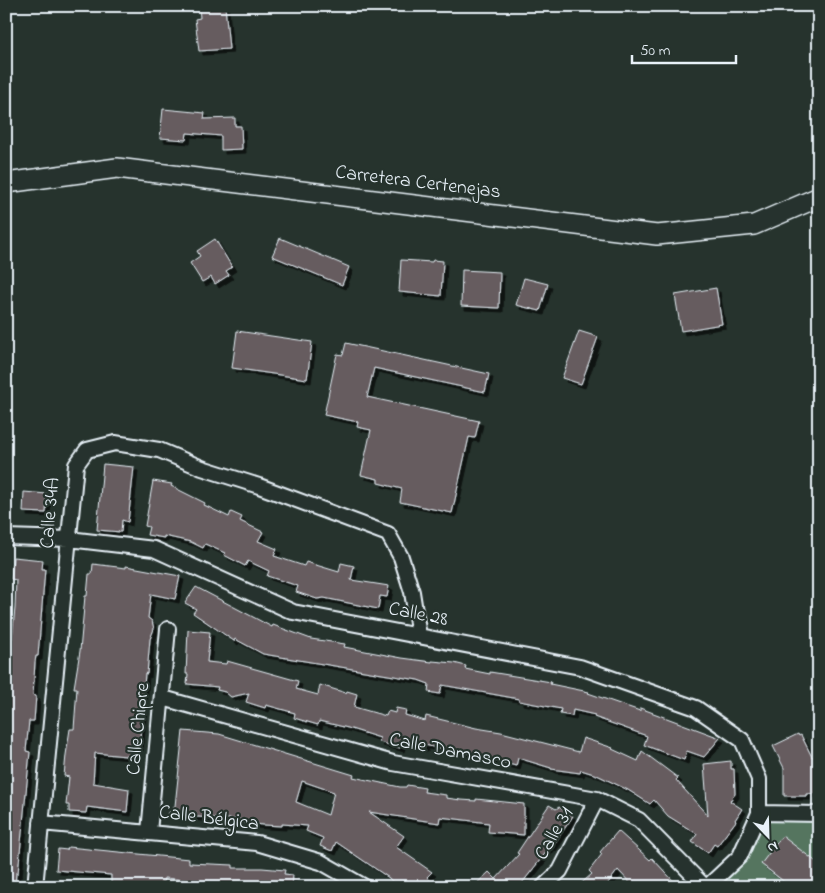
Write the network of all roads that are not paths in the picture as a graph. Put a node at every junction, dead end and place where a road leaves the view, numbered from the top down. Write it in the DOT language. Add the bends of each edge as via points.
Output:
graph roads {
  1 [pos="6,183"];
  2 [pos="819,197"];
  3 [pos="6,538"];
  4 [pos="69,539"];
  5 [pos="168,629"];
  6 [pos="419,636"];
  7 [pos="162,698"];
  8 [pos="597,799"];
  9 [pos="759,813"];
  10 [pos="819,814"];
  11 [pos="41,823"];
  12 [pos="149,832"];
  13 [pos="35,887"];
  14 [pos="365,887"];
  15 [pos="543,887"];
  16 [pos="706,887"];
  1 -- 2 [label="main road, Carretera Certenejas" via="117,168 657,235 754,225"];
  3 -- 4 [label="street, Calle 28"];
  4 -- 6 [label="street, Calle 28" via="154,549 293,612"];
  4 -- 6 [label="street, Calle 34A" via="76,465 87,450 115,442 160,450 388,534 401,557"];
  4 -- 11 [label="street, Calle 34A"];
  5 -- 7 [label="street, Calle Chipre"];
  6 -- 9 [label="street, Calle 28" via="580,667 696,708 742,740 759,779"];
  7 -- 8 [label="street, Calle Damasco" via="392,763"];
  7 -- 12 [label="street, Calle Chipre"];
  8 -- 15 [label="street, Calle 31" via="560,871"];
  8 -- 16 [label="street, Calle Damasco" via="639,820"];
  9 -- 10 [label="street"];
  9 -- 16 [label="street" via="740,856"];
  11 -- 12 [label="street, Calle Bélgica"];
  11 -- 13 [label="street, Calle 34A"];
  12 -- 14 [label="street, Calle Bélgica" via="257,843 321,862"];
}
